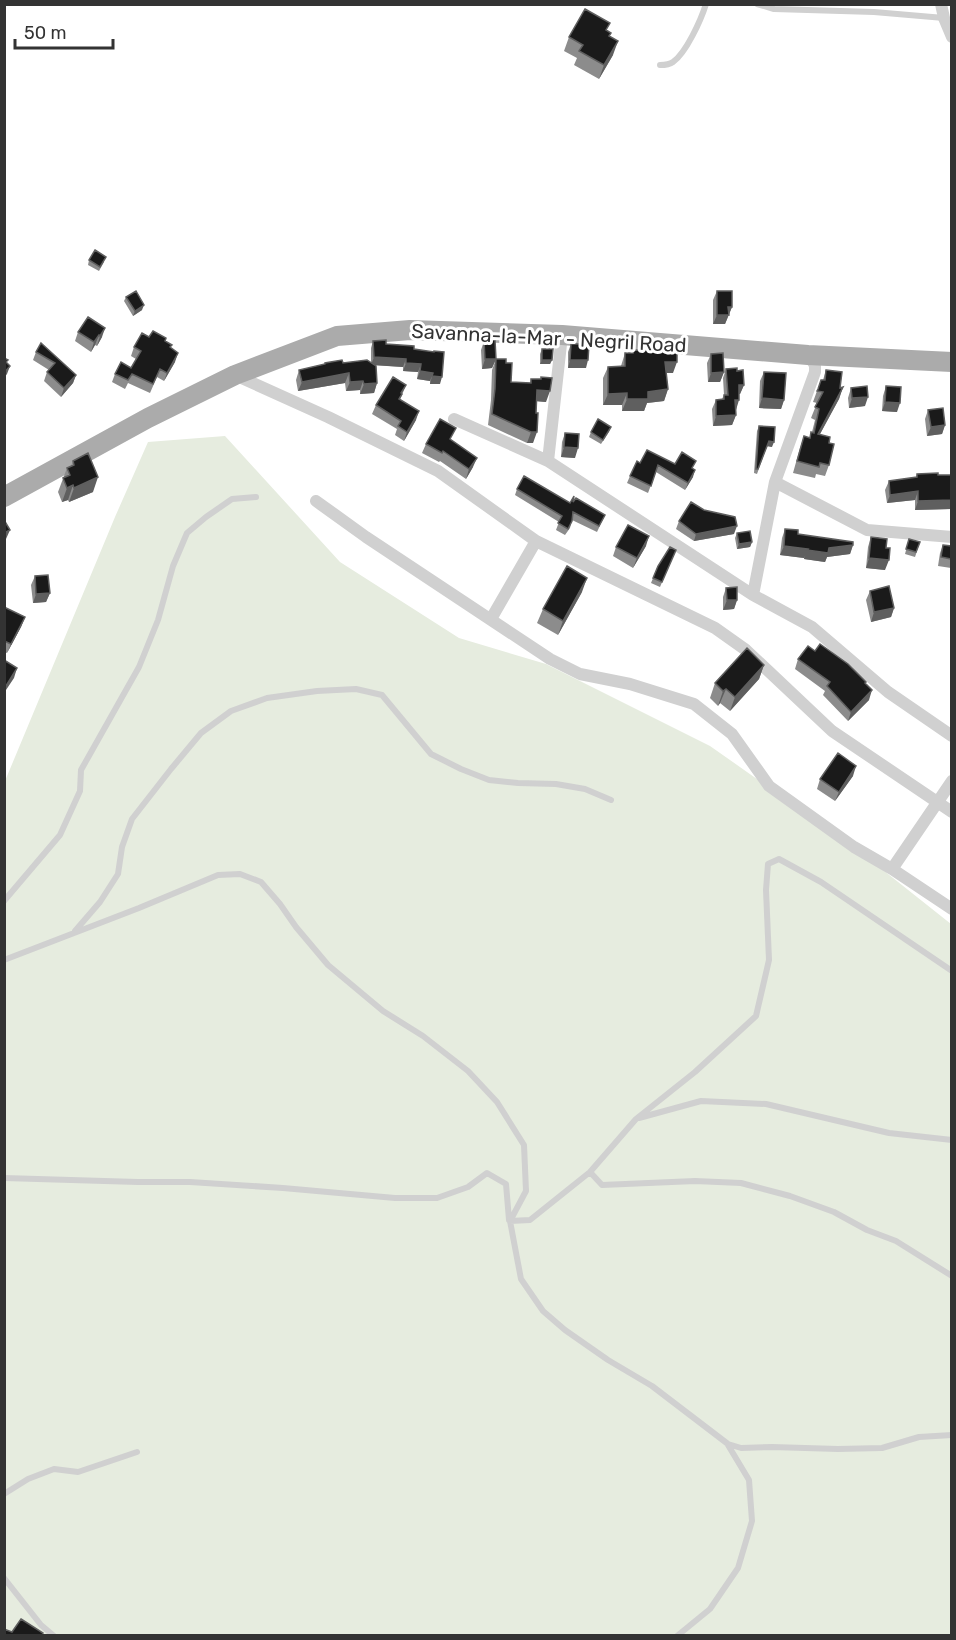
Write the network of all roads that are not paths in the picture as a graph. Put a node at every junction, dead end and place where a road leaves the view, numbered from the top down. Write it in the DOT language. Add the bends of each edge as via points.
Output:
graph roads {
  1 [pos="706,4"];
  2 [pos="757,4"];
  3 [pos="941,4"];
  4 [pos="944,18"];
  5 [pos="951,37"];
  6 [pos="660,65"];
  7 [pos="562,335"];
  8 [pos="808,355"];
  9 [pos="951,362"];
  10 [pos="236,375"];
  11 [pos="454,419"];
  12 [pos="548,461"];
  13 [pos="775,482"];
  14 [pos="4,497"];
  15 [pos="256,497"];
  16 [pos="316,501"];
  17 [pos="951,537"];
  18 [pos="536,541"];
  19 [pos="753,595"];
  20 [pos="491,619"];
  21 [pos="951,736"];
  22 [pos="951,781"];
  23 [pos="610,800"];
  24 [pos="938,803"];
  25 [pos="951,812"];
  26 [pos="892,868"];
  27 [pos="4,901"];
  28 [pos="951,909"];
  29 [pos="75,932"];
  30 [pos="4,960"];
  31 [pos="951,972"];
  32 [pos="636,1119"];
  33 [pos="951,1140"];
  34 [pos="590,1172"];
  35 [pos="4,1178"];
  36 [pos="510,1221"];
  37 [pos="951,1276"];
  38 [pos="951,1435"];
  39 [pos="728,1444"];
  40 [pos="137,1452"];
  41 [pos="4,1494"];
  42 [pos="4,1578"];
  43 [pos="54,1635"];
  44 [pos="677,1635"];
  1 -- 6 [label="lane" via="701,22 678,57 671,64"];
  2 -- 4 [label="lane" via="774,9"];
  3 -- 4 [label="street"];
  4 -- 5 [label="street"];
  7 -- 8 [label="main road, Savanna-la-Mar - Negril Road"];
  7 -- 10 [label="main road, Savanna-la-Mar - Negril Road" via="410,330 337,336"];
  7 -- 12 [label="street"];
  8 -- 9 [label="main road, Savanna-la-Mar - Negril Road"];
  8 -- 13 [label="street" via="815,372"];
  10 -- 14 [label="main road, Savanna-la-Mar - Negril Road"];
  10 -- 18 [label="street" via="438,471"];
  11 -- 12 [label="street"];
  12 -- 19 [label="street"];
  13 -- 17 [label="street" via="867,530"];
  13 -- 19 [label="street"];
  15 -- 27 [label="lane" via="232,498 187,533 139,667 81,770 80,791 60,835"];
  16 -- 20 [label="street"];
  18 -- 20 [label="street"];
  18 -- 24 [label="street" via="715,628 746,650 832,730"];
  19 -- 21 [label="street" via="812,627 888,692"];
  20 -- 26 [label="street" via="550,659 580,674 630,684 694,704 732,734 769,786 854,847"];
  22 -- 24 [label="street"];
  23 -- 29 [label="lane" via="585,789 489,780 461,769 431,754 382,695 356,689 267,698 231,711 201,734 171,769 132,819 118,874"];
  24 -- 25 [label="street"];
  24 -- 26 [label="street"];
  26 -- 28 [label="street"];
  29 -- 30 [label="lane"];
  29 -- 36 [label="lane" via="218,875 240,874 261,882 328,965 383,1011 468,1071 497,1102 524,1144 526,1191"];
  31 -- 32 [label="lane" via="821,882 780,859 768,864 769,960 756,1016"];
  32 -- 33 [label="lane" via="701,1101 766,1104 888,1133"];
  32 -- 34 [label="lane"];
  34 -- 36 [label="lane" via="530,1220"];
  34 -- 37 [label="lane" via="602,1185 741,1183 790,1196 896,1241"];
  35 -- 36 [label="lane" via="190,1182 437,1198 468,1187 487,1173 506,1184"];
  36 -- 39 [label="lane" via="521,1279 543,1311"];
  38 -- 39 [label="lane" via="919,1437 882,1448 741,1448"];
  39 -- 44 [label="lane" via="750,1480 752,1521 738,1568 710,1609"];
  40 -- 41 [label="lane" via="78,1472 54,1469"];
  42 -- 43 [label="lane" via="41,1625"];
}
